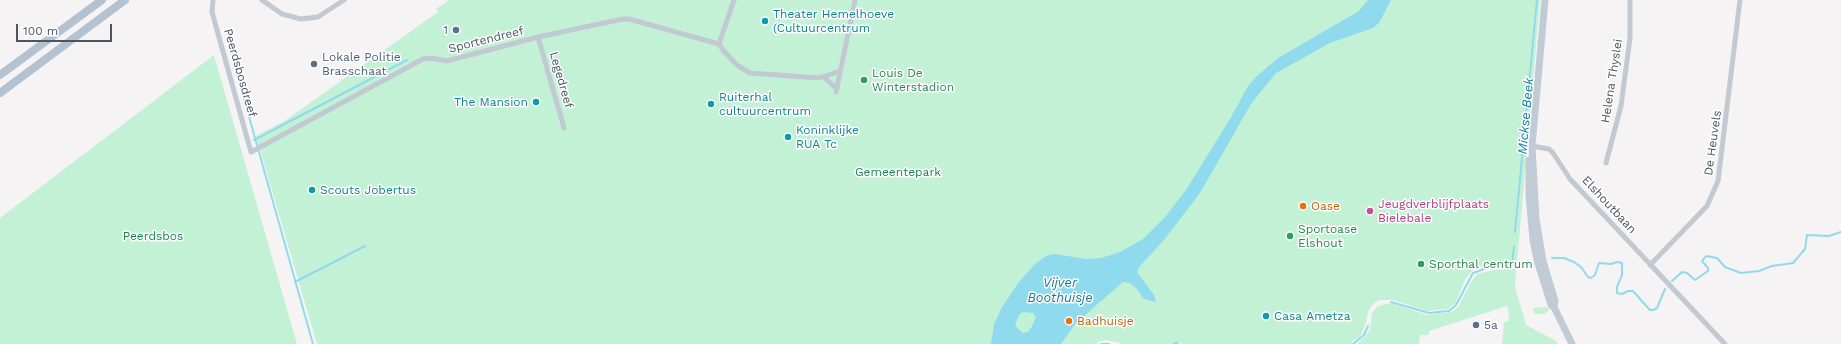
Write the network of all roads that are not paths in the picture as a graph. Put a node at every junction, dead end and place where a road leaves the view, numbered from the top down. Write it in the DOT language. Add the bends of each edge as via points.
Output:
graph roads {
  1 [pos="102,0"];
  2 [pos="126,0"];
  3 [pos="213,0"];
  4 [pos="262,0"];
  5 [pos="344,0"];
  6 [pos="734,0"];
  7 [pos="855,0"];
  8 [pos="1545,0"];
  9 [pos="1630,0"];
  10 [pos="1740,0"];
  11 [pos="538,37"];
  12 [pos="719,44"];
  13 [pos="840,71"];
  14 [pos="0,75"];
  15 [pos="824,78"];
  16 [pos="0,93"];
  17 [pos="564,128"];
  18 [pos="1532,146"];
  19 [pos="253,151"];
  20 [pos="1606,164"];
  21 [pos="1650,265"];
  22 [pos="1572,344"];
  23 [pos="1726,344"];
  1 -- 14 [label="main road"];
  2 -- 16 [label="main road"];
  3 -- 19 [label="street, Peerdsbosdreef" via="212,12"];
  4 -- 5 [label="street" via="287,16 306,19 323,14"];
  6 -- 12 [label="street"];
  7 -- 13 [label="street"];
  8 -- 18 [label="main road"];
  9 -- 20 [label="street, Helena Thyslei" via="1630,38 1621,106"];
  10 -- 21 [label="street, De Heuvels" via="1718,181 1707,206"];
  11 -- 12 [label="street, Sportendreef" via="629,19"];
  11 -- 17 [label="street, Legedreef"];
  11 -- 19 [label="street, Sportendreef" via="447,61 432,58 417,61"];
  12 -- 15 [label="street" via="737,65 750,73"];
  13 -- 15 [label="street"];
  13 -- 15 [label="street" via="836,91"];
  18 -- 21 [label="street, Elshoutbaan" via="1548,149 1553,153 1570,179"];
  18 -- 22 [label="main road" via="1528,177 1533,240 1542,280 1551,305"];
  21 -- 23 [label="street, Elshoutbaan"];
}
